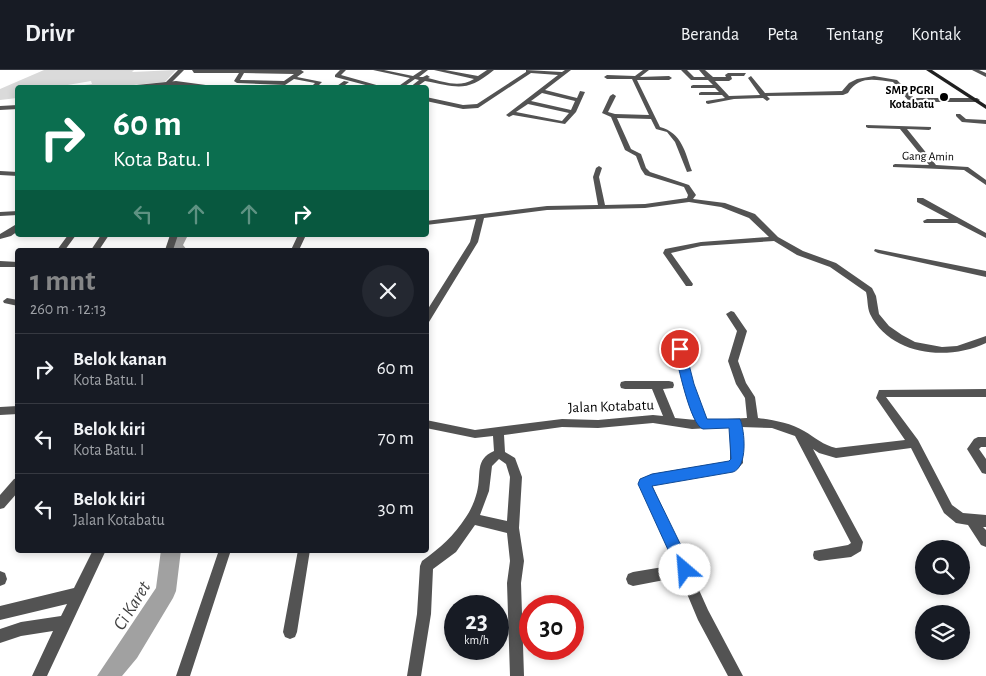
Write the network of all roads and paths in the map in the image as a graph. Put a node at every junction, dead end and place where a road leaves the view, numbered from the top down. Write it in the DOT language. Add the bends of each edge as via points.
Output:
graph roads {
  1 [pos="180,70"];
  2 [pos="243,70"];
  3 [pos="336,70"];
  4 [pos="344,70"];
  5 [pos="376,70"];
  6 [pos="425,70"];
  7 [pos="437,70"];
  8 [pos="491,70"];
  9 [pos="529,70"];
  10 [pos="557,70"];
  11 [pos="646,70"];
  12 [pos="684,70"];
  13 [pos="702,70"];
  14 [pos="929,70"];
  15 [pos="975,70"];
  16 [pos="194,71"];
  17 [pos="302,71"];
  18 [pos="566,72"];
  19 [pos="744,74"];
  20 [pos="986,76"];
  21 [pos="414,77"];
  22 [pos="607,77"];
  23 [pos="294,78"];
  24 [pos="479,78"];
  25 [pos="634,78"];
  26 [pos="669,78"];
  27 [pos="425,79"];
  28 [pos="712,79"];
  29 [pos="346,82"];
  30 [pos="168,83"];
  31 [pos="145,85"];
  32 [pos="198,85"];
  33 [pos="285,85"];
  34 [pos="316,85"];
  35 [pos="341,85"];
  36 [pos="359,85"];
  37 [pos="362,85"];
  38 [pos="402,85"];
  39 [pos="416,85"];
  40 [pos="716,86"];
  41 [pos="693,87"];
  42 [pos="763,90"];
  43 [pos="541,91"];
  44 [pos="582,92"];
  45 [pos="702,94"];
  46 [pos="723,94"];
  47 [pos="805,94"];
  48 [pos="613,96"];
  49 [pos="429,99"];
  50 [pos="731,99"];
  51 [pos="578,100"];
  52 [pos="785,100"];
  53 [pos="977,100"];
  54 [pos="15,101"];
  55 [pos="0,102"];
  56 [pos="528,102"];
  57 [pos="708,102"];
  58 [pos="986,106"];
  59 [pos="15,107"];
  60 [pos="772,107"];
  61 [pos="0,108"];
  62 [pos="573,112"];
  63 [pos="614,116"];
  64 [pos="958,116"];
  65 [pos="652,117"];
  66 [pos="986,122"];
  67 [pos="868,126"];
  68 [pos="902,127"];
  69 [pos="928,128"];
  70 [pos="895,166"];
  71 [pos="933,166"];
  72 [pos="599,168"];
  73 [pos="689,171"];
  74 [pos="2,174"];
  75 [pos="15,174"];
  76 [pos="986,183"];
  77 [pos="689,200"];
  78 [pos="920,200"];
  79 [pos="602,207"];
  80 [pos="15,213"];
  81 [pos="0,214"];
  82 [pos="480,216"];
  83 [pos="928,221"];
  84 [pos="959,222"];
  85 [pos="429,224"];
  86 [pos="15,229"];
  87 [pos="986,236"];
  88 [pos="0,237"];
  89 [pos="71,237"];
  90 [pos="104,237"];
  91 [pos="775,239"];
  92 [pos="62,248"];
  93 [pos="96,248"];
  94 [pos="878,251"];
  95 [pos="0,264"];
  96 [pos="15,265"];
  97 [pos="986,274"];
  98 [pos="690,284"];
  99 [pos="7,301"];
  100 [pos="15,302"];
  101 [pos="731,314"];
  102 [pos="429,315"];
  103 [pos="986,339"];
  104 [pos="680,349"];
  105 [pos="625,385"];
  106 [pos="656,385"];
  107 [pos="669,385"];
  108 [pos="986,393"];
  109 [pos="15,410"];
  110 [pos="0,411"];
  111 [pos="671,422"];
  112 [pos="753,422"];
  113 [pos="735,423"];
  114 [pos="703,424"];
  115 [pos="429,425"];
  116 [pos="498,433"];
  117 [pos="799,433"];
  118 [pos="986,442"];
  119 [pos="914,443"];
  120 [pos="500,454"];
  121 [pos="986,469"];
  122 [pos="15,486"];
  123 [pos="0,504"];
  124 [pos="472,519"];
  125 [pos="972,521"];
  126 [pos="986,521"];
  127 [pos="513,528"];
  128 [pos="986,541"];
  129 [pos="99,553"];
  130 [pos="224,553"];
  131 [pos="303,553"];
  132 [pos="819,554"];
  133 [pos="685,570"];
  134 [pos="633,579"];
  135 [pos="79,594"];
  136 [pos="0,613"];
  137 [pos="65,622"];
  138 [pos="290,632"];
  139 [pos="0,636"];
  140 [pos="39,676"];
  141 [pos="183,676"];
  142 [pos="414,676"];
  143 [pos="517,676"];
  144 [pos="736,676"];
  1 -- 30 [label="street"];
  2 -- 16 [label="street"];
  2 -- 17 [label="street"];
  2 -- 33 [label="street" via="238,80"];
  3 -- 29 [label="street" via="330,77"];
  4 -- 37 [label="street" via="337,76"];
  5 -- 21 [label="street"];
  6 -- 21 [label="street"];
  7 -- 24 [label="street"];
  7 -- 27 [label="street"];
  8 -- 24 [label="street"];
  9 -- 18 [label="street"];
  9 -- 49 [label="street" via="478,106"];
  10 -- 18 [label="street"];
  11 -- 25 [label="street"];
  12 -- 28 [label="street" via="693,79"];
  13 -- 28 [label="street"];
  14 -- 53 [label="main road"];
  15 -- 20 [label="street"];
  17 -- 23 [label="street"];
  18 -- 43 [label="street"];
  19 -- 28 [label="street" via="728,75 730,79"];
  21 -- 27 [label="street"];
  21 -- 38 [label="street"];
  22 -- 25 [label="street"];
  23 -- 33 [label="street"];
  23 -- 34 [label="street" via="320,82"];
  24 -- 27 [label="street" via="463,86"];
  25 -- 26 [label="street"];
  25 -- 65 [label="street"];
  27 -- 39 [label="street"];
  28 -- 40 [label="street"];
  29 -- 35 [label="street"];
  29 -- 36 [label="street"];
  30 -- 31 [label="street"];
  30 -- 32 [label="street"];
  40 -- 41 [label="street"];
  40 -- 46 [label="street"];
  42 -- 47 [label="street"];
  42 -- 50 [label="street"];
  42 -- 52 [label="street"];
  42 -- 53 [label="street" via="808,96 843,93 854,82 874,78 895,81 914,100"];
  42 -- 60 [label="street"];
  43 -- 51 [label="street"];
  43 -- 56 [label="street"];
  44 -- 51 [label="street"];
  45 -- 46 [label="street"];
  46 -- 50 [label="street"];
  48 -- 63 [label="street" via="605,113"];
  50 -- 57 [label="street"];
  51 -- 62 [label="street"];
  53 -- 58 [label="main road"];
  54 -- 55 [label="street"];
  56 -- 62 [label="street"];
  56 -- 62 [label="street" via="509,115 561,124"];
  59 -- 61 [label="street"];
  63 -- 65 [label="street"];
  63 -- 77 [label="street" via="628,150 639,156 645,171 687,186 692,195"];
  64 -- 66 [label="street" via="964,121"];
  65 -- 73 [label="street" via="658,128 669,131 678,142"];
  67 -- 68 [label="street"];
  68 -- 69 [label="street"];
  68 -- 71 [label="street"];
  70 -- 71 [label="street, Gang Amin"];
  71 -- 76 [label="street, Gang Amin" via="968,169"];
  72 -- 79 [label="street" via="596,177"];
  74 -- 75 [label="street"];
  77 -- 79 [label="street"];
  77 -- 91 [label="street" via="739,210 756,219"];
  78 -- 84 [label="street"];
  79 -- 82 [label="street" via="538,209"];
  80 -- 81 [label="street"];
  82 -- 85 [label="street"];
  82 -- 102 [label="street" via="474,242"];
  83 -- 84 [label="street"];
  84 -- 87 [label="street"];
  86 -- 88 [label="street"];
  89 -- 92 [label="street"];
  90 -- 93 [label="street"];
  91 -- 98 [label="street" via="701,244 668,251"];
  91 -- 103 [label="street" via="800,253 833,265 869,290 878,319 897,336 918,347 932,351 960,350"];
  94 -- 97 [label="street"];
  95 -- 96 [label="street"];
  99 -- 100 [label="street"];
  101 -- 112 [label="street" via="742,331 733,361 741,384 750,397"];
  104 -- 114 [label="street" via="690,391"];
  105 -- 106 [label="street"];
  106 -- 107 [label="street"];
  106 -- 111 [label="street"];
  108 -- 119 [label="street" via="883,393 882,398"];
  109 -- 110 [label="street"];
  111 -- 114 [label="street, Jalan Kotabatu"];
  111 -- 116 [label="street, Jalan Kotabatu" via="653,419 598,424 562,423"];
  112 -- 113 [label="street, Jalan Kotabatu"];
  112 -- 117 [label="street, Jalan Kotabatu"];
  113 -- 114 [label="street, Jalan Kotabatu"];
  113 -- 133 [label="street" via="738,460 733,466 652,479 645,484"];
  115 -- 116 [label="street, Jalan Kotabatu" via="466,433"];
  116 -- 120 [label="street"];
  117 -- 119 [label="street, Jalan Kotabatu" via="823,450 836,453"];
  117 -- 132 [label="street" via="857,542 851,551"];
  118 -- 121 [label="street" via="978,442 973,449"];
  119 -- 125 [label="street" via="948,509 960,519"];
  120 -- 124 [label="street" via="491,458 484,468 483,491"];
  120 -- 127 [label="street" via="511,461 515,471"];
  122 -- 123 [label="street"];
  124 -- 127 [label="street"];
  124 -- 142 [label="street" via="451,548 427,566 424,614"];
  125 -- 126 [label="street"];
  125 -- 128 [label="street"];
  127 -- 143 [label="street" via="517,561 514,583"];
  129 -- 135 [label="street"];
  130 -- 141 [label="street"];
  131 -- 138 [label="street"];
  133 -- 134 [label="street"];
  133 -- 144 [label="street" via="703,615"];
  135 -- 136 [label="street"];
  135 -- 137 [label="street"];
  137 -- 139 [label="street"];
  137 -- 140 [label="street"];
}
